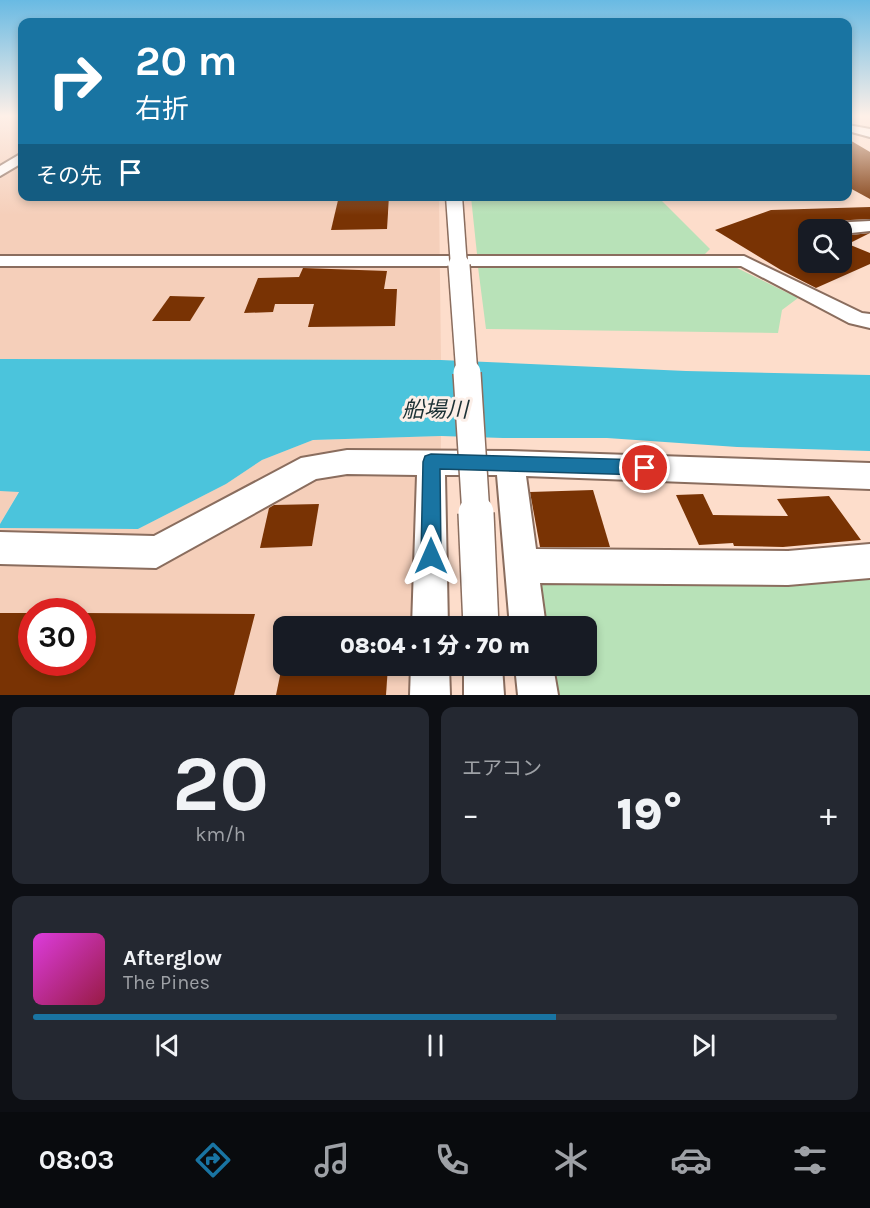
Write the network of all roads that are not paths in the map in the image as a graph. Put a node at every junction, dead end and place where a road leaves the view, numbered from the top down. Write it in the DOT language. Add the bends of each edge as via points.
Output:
graph roads {
  1 [pos="18,160"];
  2 [pos="0,172"];
  3 [pos="454,201"];
  4 [pos="870,226"];
  5 [pos="852,227"];
  6 [pos="852,236"];
  7 [pos="870,243"];
  8 [pos="0,261"];
  9 [pos="870,321"];
  10 [pos="431,462"];
  11 [pos="510,463"];
  12 [pos="870,476"];
  13 [pos="0,549"];
  14 [pos="870,561"];
  15 [pos="522,566"];
  16 [pos="430,616"];
  17 [pos="481,616"];
  18 [pos="527,616"];
  19 [pos="430,676"];
  20 [pos="483,676"];
  21 [pos="535,676"];
  22 [pos="430,695"];
  23 [pos="484,695"];
  24 [pos="538,695"];
  1 -- 2 [label="street"];
  3 -- 17 [label="street, bridge"];
  4 -- 5 [label="street"];
  6 -- 7 [label="street"];
  8 -- 9 [label="street" via="744,261 856,318"];
  10 -- 11 [label="street"];
  10 -- 13 [label="street" via="347,462 311,467 156,552"];
  10 -- 16 [label="street"];
  11 -- 12 [label="street"];
  11 -- 15 [label="street"];
  14 -- 15 [label="street" via="788,568"];
  15 -- 18 [label="street"];
  19 -- 22 [label="street"];
  20 -- 23 [label="street"];
  21 -- 24 [label="street"];
}
